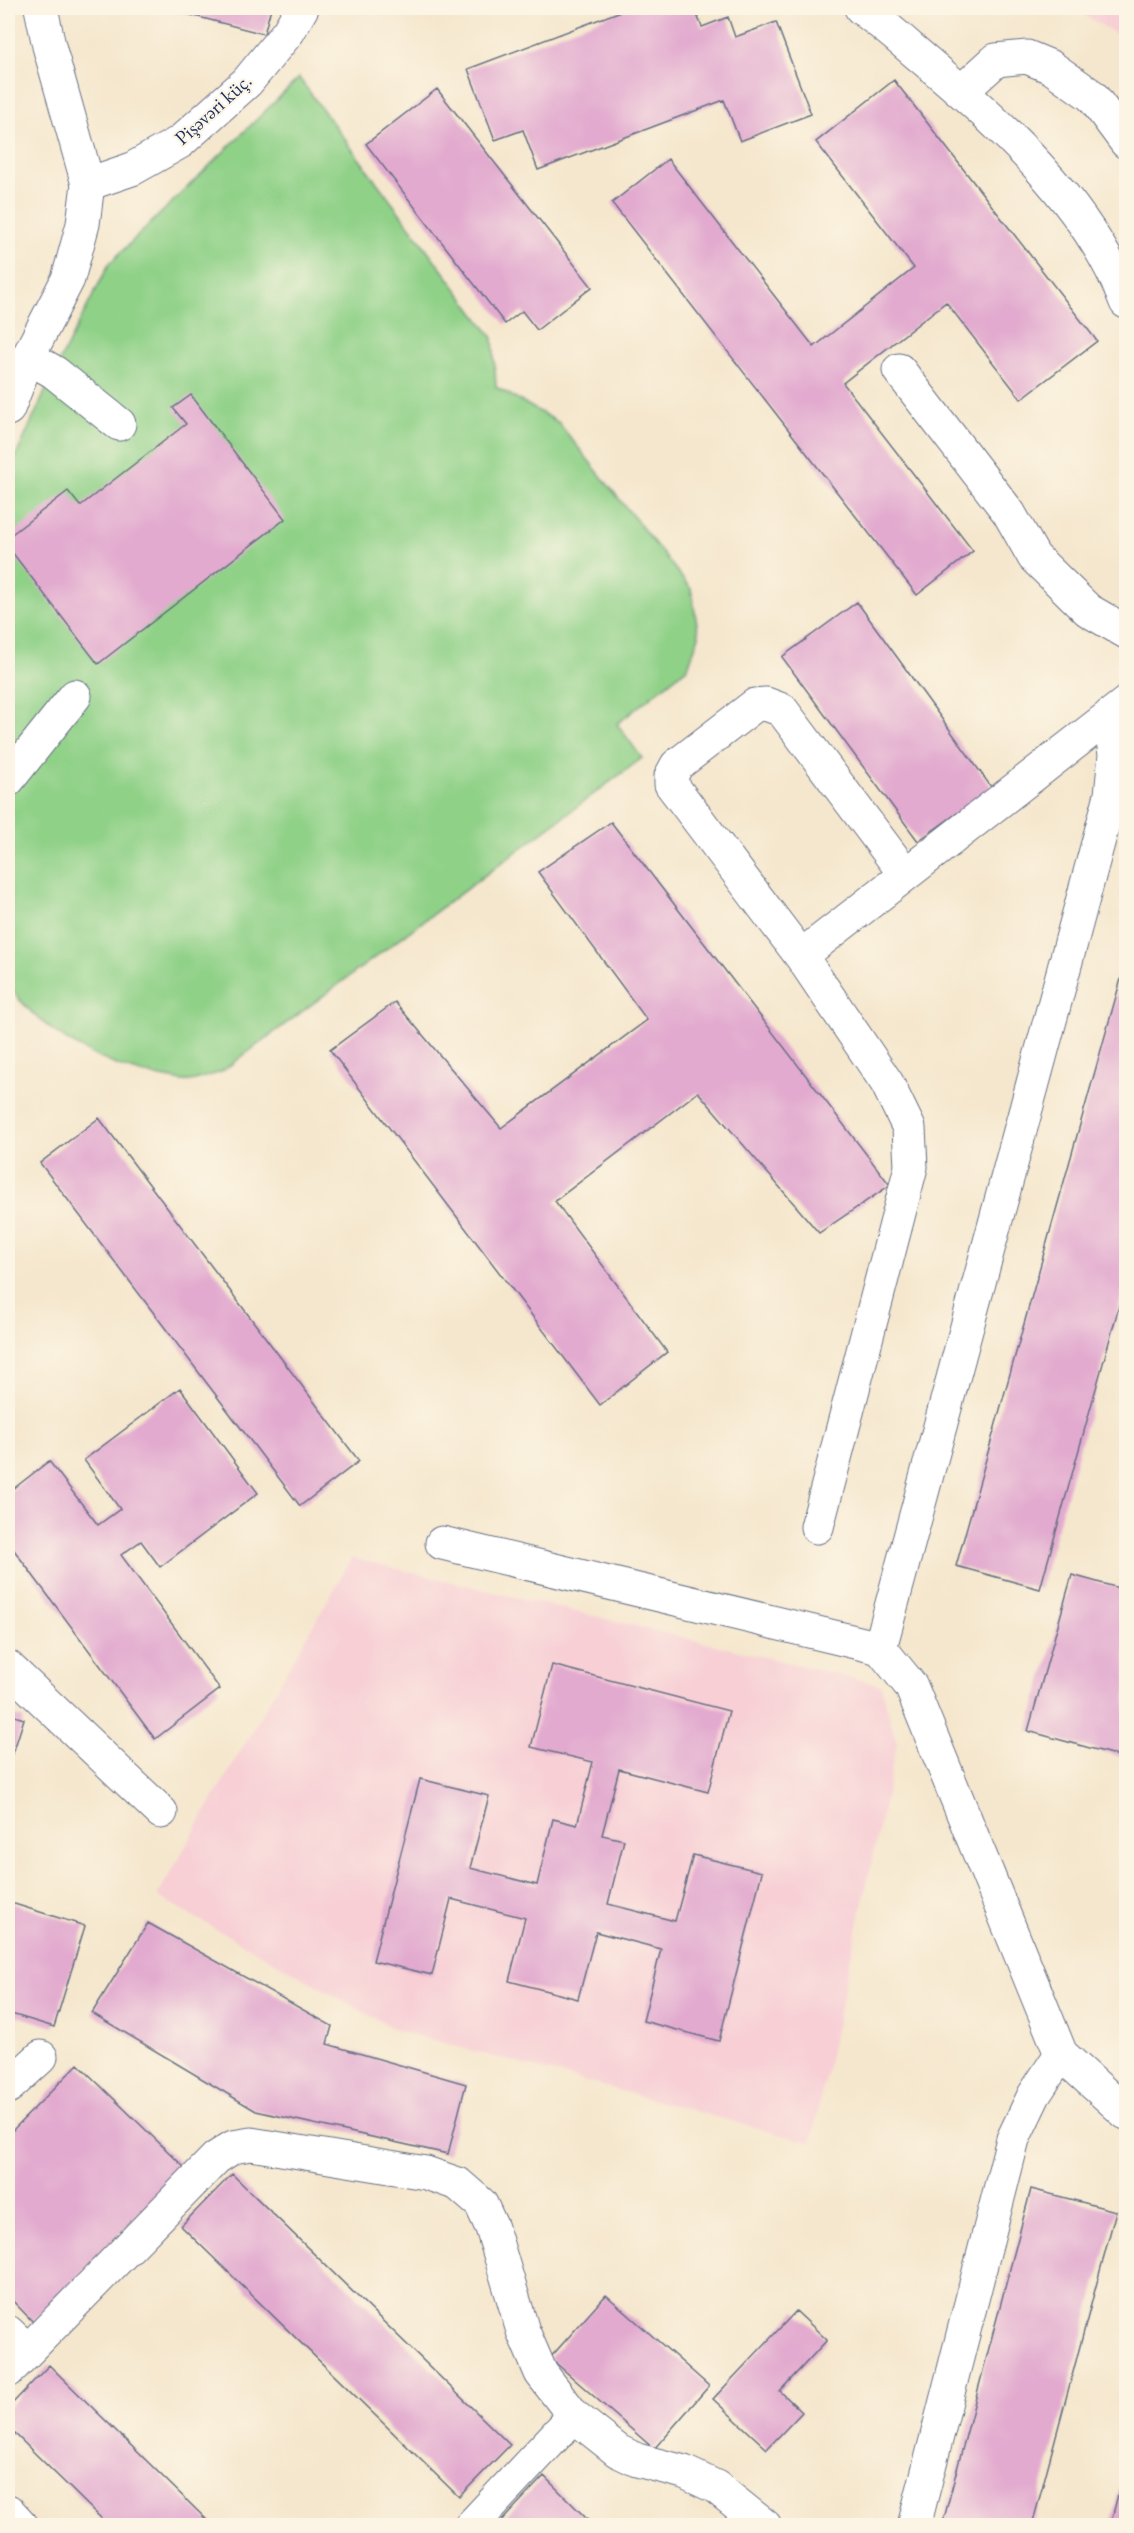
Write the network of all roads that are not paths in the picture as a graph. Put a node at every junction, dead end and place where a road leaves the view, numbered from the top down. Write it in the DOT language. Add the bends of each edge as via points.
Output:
graph roads {
  1 [pos="41,8"];
  2 [pos="302,8"];
  3 [pos="861,8"];
  4 [pos="962,91"];
  5 [pos="1126,142"];
  6 [pos="88,184"];
  7 [pos="1123,280"];
  8 [pos="28,357"];
  9 [pos="899,370"];
  10 [pos="8,409"];
  11 [pos="119,424"];
  12 [pos="1126,632"];
  13 [pos="75,696"];
  14 [pos="1118,709"];
  15 [pos="8,780"];
  16 [pos="905,874"];
  17 [pos="801,956"];
  18 [pos="817,1527"];
  19 [pos="442,1543"];
  20 [pos="880,1648"];
  21 [pos="8,1667"];
  22 [pos="161,1812"];
  23 [pos="1061,2055"];
  24 [pos="41,2057"];
  25 [pos="8,2087"];
  26 [pos="1126,2113"];
  27 [pos="14,2351"];
  28 [pos="574,2416"];
  29 [pos="8,2511"];
  30 [pos="22,2526"];
  31 [pos="471,2526"];
  32 [pos="765,2526"];
  33 [pos="914,2526"];
  1 -- 6 [label="street"];
  2 -- 6 [label="street, Pişəvəri küç." via="288,32 247,82 180,142 132,169"];
  3 -- 4 [label="street"];
  4 -- 5 [label="street" via="996,60 1027,57 1051,67 1092,96"];
  4 -- 7 [label="street" via="1059,190"];
  6 -- 8 [label="street" via="83,224 68,279"];
  8 -- 10 [label="street"];
  8 -- 11 [label="street" via="54,372"];
  9 -- 12 [label="street" via="1009,513 1034,557 1088,610"];
  13 -- 15 [label="street"];
  14 -- 16 [label="street"];
  14 -- 20 [label="street" via="1111,795"];
  16 -- 17 [label="street"];
  16 -- 17 [label="street" via="782,710 755,705 677,765 671,784"];
  17 -- 18 [label="street" via="888,1083 909,1128 911,1167"];
  19 -- 20 [label="street"];
  20 -- 23 [label="street" via="911,1686"];
  21 -- 22 [label="street"];
  23 -- 26 [label="street"];
  23 -- 33 [label="street" via="1034,2095 1013,2139"];
  24 -- 25 [label="street"];
  27 -- 28 [label="street" via="216,2158 233,2147 251,2144 426,2173 458,2184 481,2204 541,2373"];
  28 -- 31 [label="street"];
  28 -- 32 [label="street" via="618,2451 684,2472 716,2487"];
  29 -- 30 [label="street"];
}
